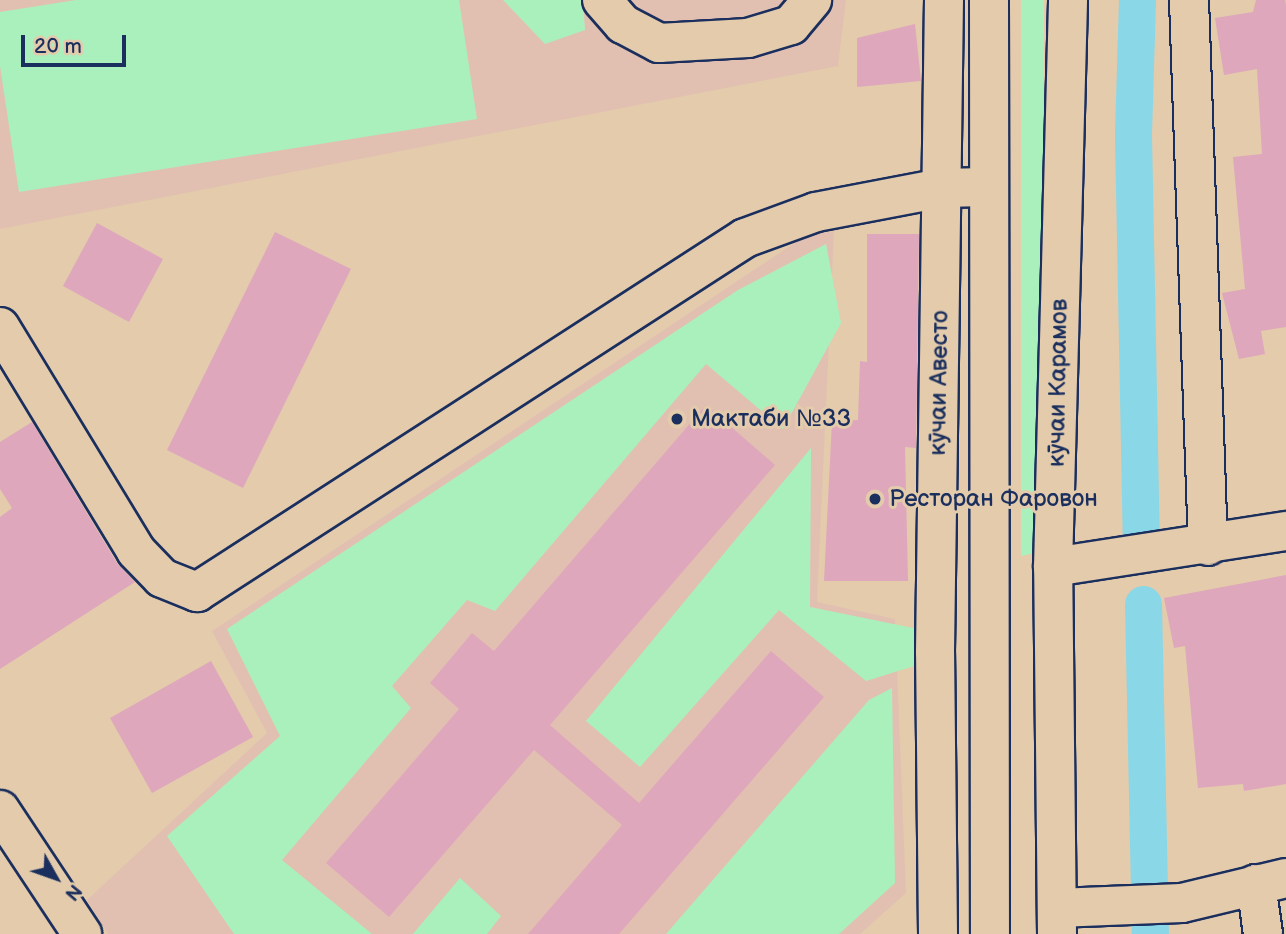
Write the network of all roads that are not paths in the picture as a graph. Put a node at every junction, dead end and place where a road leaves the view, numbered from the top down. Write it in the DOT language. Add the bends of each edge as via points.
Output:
graph roads {
  1 [pos="602,0"];
  2 [pos="812,0"];
  3 [pos="944,0"];
  4 [pos="989,0"];
  5 [pos="1068,0"];
  6 [pos="1189,0"];
  7 [pos="986,187"];
  8 [pos="942,188"];
  9 [pos="0,327"];
  10 [pos="1286,531"];
  11 [pos="1208,545"];
  12 [pos="1053,567"];
  13 [pos="0,810"];
  14 [pos="1271,881"];
  15 [pos="1057,921"];
  16 [pos="82,934"];
  17 [pos="938,934"];
  18 [pos="990,934"];
  19 [pos="1263,934"];
  1 -- 2 [label="main road" via="623,24 659,43 748,38 791,24"];
  3 -- 8 [label="main road, кӯчаи Авесто"];
  4 -- 7 [label="main road"];
  5 -- 12 [label="main road, кӯчаи Карамов"];
  6 -- 11 [label="main road"];
  7 -- 8 [label="main road"];
  7 -- 18 [label="main road"];
  8 -- 9 [label="main road" via="817,212 745,238 197,592 162,578 136,551"];
  8 -- 17 [label="main road, кӯчаи Авесто" via="935,652"];
  10 -- 11 [label="main road"];
  11 -- 12 [label="main road"];
  12 -- 15 [label="main road, кӯчаи Карамов"];
  13 -- 16 [label="main road"];
  14 -- 15 [label="main road" via="1182,903 1121,905"];
  14 -- 19 [label="main road"];
}
